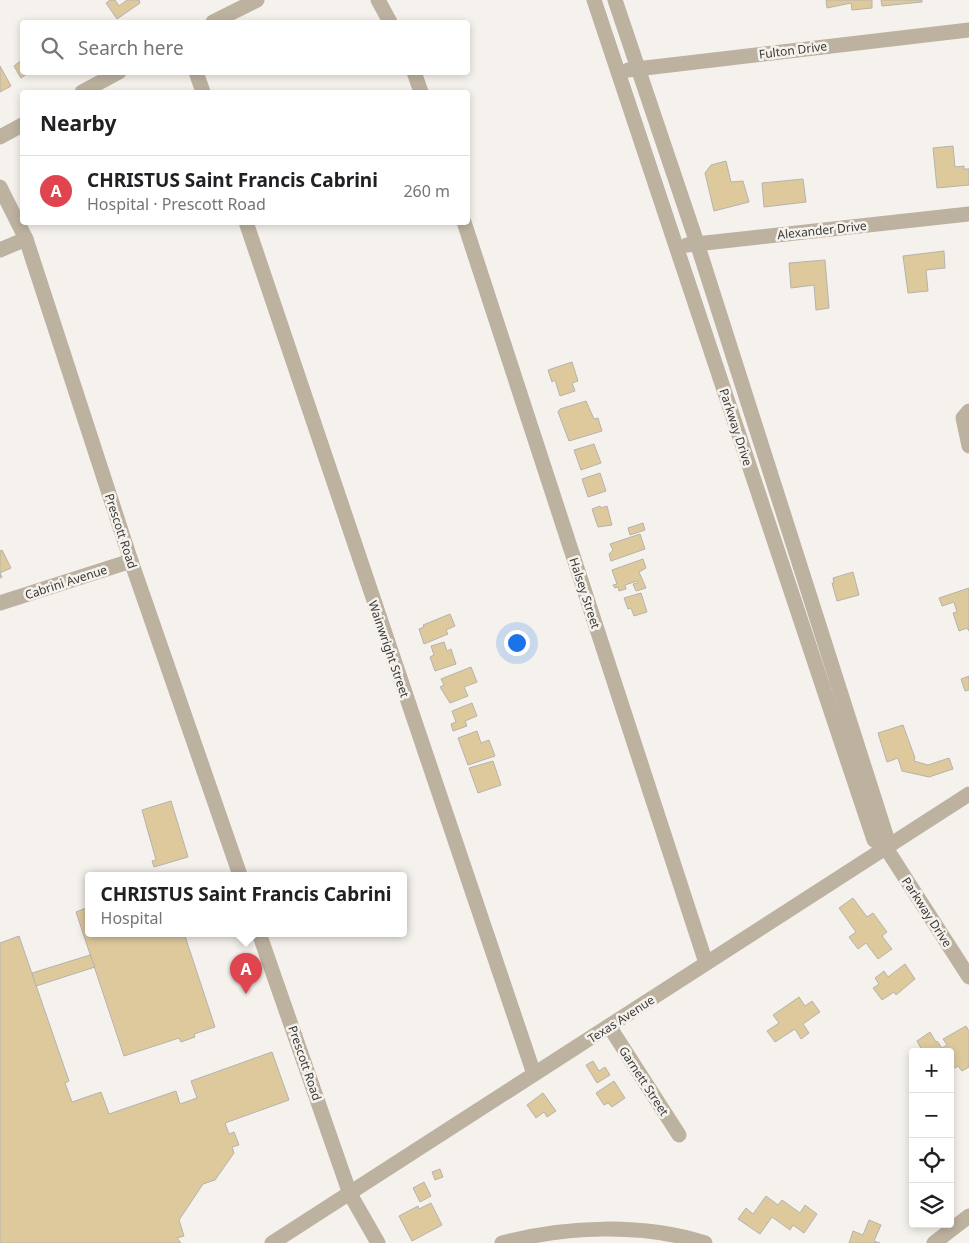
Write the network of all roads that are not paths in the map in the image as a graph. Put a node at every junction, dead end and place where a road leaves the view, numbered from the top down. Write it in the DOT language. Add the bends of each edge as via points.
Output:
graph roads {
  1 [pos="257,0"];
  2 [pos="378,0"];
  3 [pos="594,0"];
  4 [pos="615,0"];
  5 [pos="218,20"];
  6 [pos="389,20"];
  7 [pos="969,30"];
  8 [pos="636,69"];
  9 [pos="616,71"];
  10 [pos="113,75"];
  11 [pos="197,75"];
  12 [pos="415,75"];
  13 [pos="86,90"];
  14 [pos="202,90"];
  15 [pos="420,90"];
  16 [pos="20,126"];
  17 [pos="0,137"];
  18 [pos="0,188"];
  19 [pos="969,214"];
  20 [pos="247,225"];
  21 [pos="465,225"];
  22 [pos="26,239"];
  23 [pos="697,243"];
  24 [pos="676,246"];
  25 [pos="0,250"];
  26 [pos="969,412"];
  27 [pos="969,446"];
  28 [pos="131,561"];
  29 [pos="0,603"];
  30 [pos="969,794"];
  31 [pos="886,848"];
  32 [pos="239,872"];
  33 [pos="261,937"];
  34 [pos="706,963"];
  35 [pos="969,977"];
  36 [pos="609,1026"];
  37 [pos="534,1074"];
  38 [pos="679,1136"];
  39 [pos="350,1194"];
  40 [pos="969,1216"];
  41 [pos="272,1243"];
  42 [pos="378,1243"];
  43 [pos="502,1243"];
  44 [pos="705,1243"];
  45 [pos="934,1243"];
  1 -- 5 [label="street"];
  2 -- 6 [label="street"];
  3 -- 9 [label="street, Parkway Drive"];
  4 -- 8 [label="street, Parkway Drive"];
  7 -- 8 [label="street, Fulton Drive"];
  8 -- 9 [label="street, Fulton Drive"];
  8 -- 23 [label="street, Parkway Drive"];
  9 -- 24 [label="street, Parkway Drive"];
  10 -- 13 [label="street"];
  11 -- 14 [label="street"];
  12 -- 15 [label="street"];
  16 -- 17 [label="street"];
  18 -- 22 [label="street, Prescott Road"];
  19 -- 23 [label="street, Alexander Drive"];
  20 -- 37 [label="street, Wainwright Street"];
  21 -- 34 [label="street, Halsey Street"];
  22 -- 25 [label="street"];
  22 -- 28 [label="street, Prescott Road"];
  23 -- 24 [label="street, Alexander Drive"];
  23 -- 31 [label="street, Parkway Drive" via="886,835"];
  24 -- 31 [label="street, Parkway Drive" via="874,840"];
  26 -- 27 [label="street" via="963,418"];
  28 -- 29 [label="street, Cabrini Avenue"];
  28 -- 32 [label="street, Prescott Road"];
  30 -- 31 [label="street, Texas Avenue"];
  31 -- 34 [label="street, Texas Avenue"];
  31 -- 35 [label="street, Parkway Drive"];
  33 -- 39 [label="street, Prescott Road"];
  34 -- 36 [label="street, Texas Avenue"];
  36 -- 37 [label="street, Texas Avenue"];
  36 -- 38 [label="street, Garnett Street"];
  37 -- 39 [label="street, Texas Avenue"];
  39 -- 41 [label="street, Texas Avenue"];
  39 -- 42 [label="street, Prescott Road"];
  40 -- 45 [label="street"];
  43 -- 44 [label="street" via="533,1236 603,1230 653,1232"];
}
